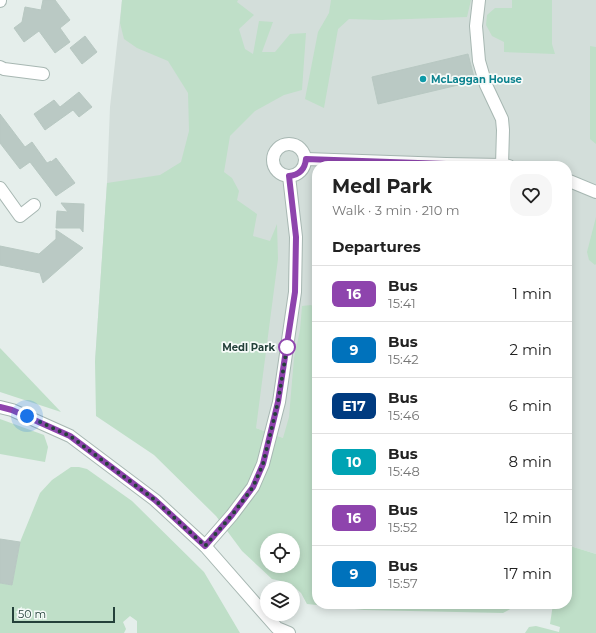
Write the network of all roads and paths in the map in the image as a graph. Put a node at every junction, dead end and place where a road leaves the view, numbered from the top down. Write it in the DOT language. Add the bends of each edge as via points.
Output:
graph roads {
  1 [pos="479,0"];
  2 [pos="0,67"];
  3 [pos="43,74"];
  4 [pos="306,159"];
  5 [pos="362,161"];
  6 [pos="505,161"];
  7 [pos="289,176"];
  8 [pos="572,182"];
  9 [pos="0,188"];
  10 [pos="596,192"];
  11 [pos="34,205"];
  12 [pos="0,408"];
  13 [pos="205,546"];
  14 [pos="289,633"];
  1 -- 6 [label="street" via="476,26 479,62 502,120"];
  2 -- 3 [label="street"];
  4 -- 5 [label="street"];
  4 -- 7 [label="street" via="301,171"];
  4 -- 7 [label="street" via="301,147 296,144 279,146 273,156 273,162 278,172"];
  7 -- 13 [label="street" via="296,237 295,292 278,402 263,464 253,487"];
  8 -- 10 [label="street"];
  9 -- 11 [label="street" via="20,216"];
  12 -- 13 [label="street" via="12,410 70,436 155,500"];
  13 -- 14 [label="street" via="277,628"];
}
